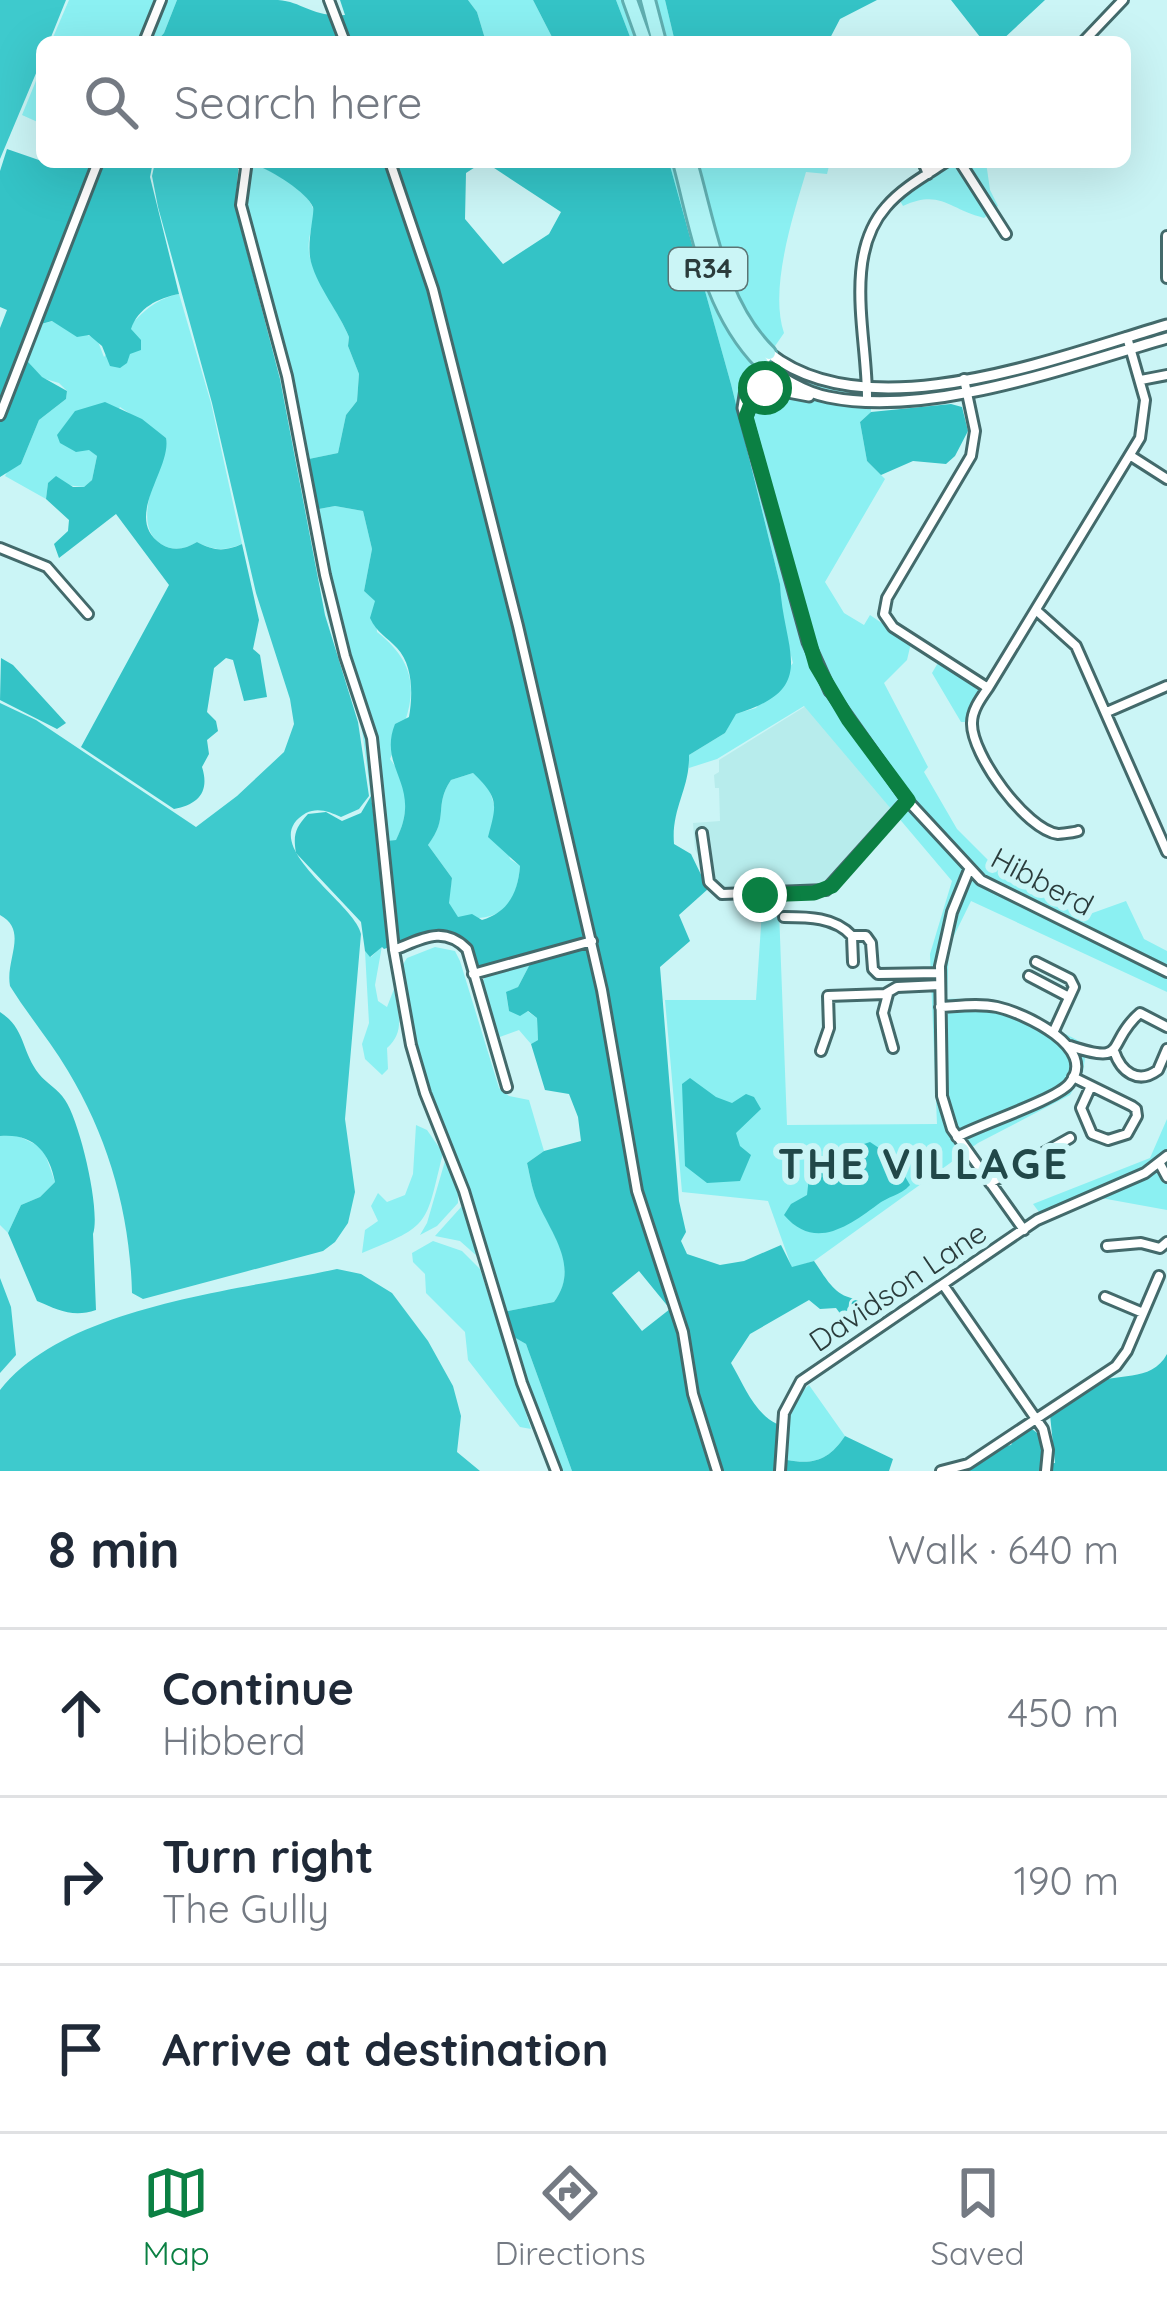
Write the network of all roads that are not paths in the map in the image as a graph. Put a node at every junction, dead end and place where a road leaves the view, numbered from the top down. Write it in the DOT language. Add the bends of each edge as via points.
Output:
graph roads {
  1 [pos="161,0"];
  2 [pos="329,0"];
  3 [pos="630,0"];
  4 [pos="648,0"];
  5 [pos="1123,0"];
  6 [pos="148,36"];
  7 [pos="343,36"];
  8 [pos="643,36"];
  9 [pos="657,36"];
  10 [pos="1089,36"];
  11 [pos="96,168"];
  12 [pos="243,168"];
  13 [pos="392,168"];
  14 [pos="682,168"];
  15 [pos="692,168"];
  16 [pos="926,168"];
  17 [pos="936,168"];
  18 [pos="964,168"];
  19 [pos="928,173"];
  20 [pos="1006,234"];
  21 [pos="1167,236"];
  22 [pos="1167,278"];
  23 [pos="1167,325"];
  24 [pos="1167,338"];
  25 [pos="1129,343"];
  26 [pos="766,358"];
  27 [pos="1167,375"];
  28 [pos="964,380"];
  29 [pos="1141,380"];
  30 [pos="967,392"];
  31 [pos="867,394"];
  32 [pos="827,397"];
  33 [pos="0,415"];
  34 [pos="746,417"];
  35 [pos="1131,456"];
  36 [pos="1167,479"];
  37 [pos="0,548"];
  38 [pos="1037,611"];
  39 [pos="88,614"];
  40 [pos="1167,686"];
  41 [pos="988,688"];
  42 [pos="830,691"];
  43 [pos="1107,712"];
  44 [pos="908,800"];
  45 [pos="1078,831"];
  46 [pos="702,833"];
  47 [pos="1166,846"];
  48 [pos="968,870"];
  49 [pos="784,917"];
  50 [pos="852,937"];
  51 [pos="592,941"];
  52 [pos="394,950"];
  53 [pos="853,962"];
  54 [pos="1036,962"];
  55 [pos="1167,972"];
  56 [pos="473,974"];
  57 [pos="939,974"];
  58 [pos="1028,976"];
  59 [pos="940,985"];
  60 [pos="889,993"];
  61 [pos="1070,998"];
  62 [pos="940,1007"];
  63 [pos="1167,1027"];
  64 [pos="1053,1033"];
  65 [pos="1070,1046"];
  66 [pos="893,1048"];
  67 [pos="1167,1049"];
  68 [pos="821,1051"];
  69 [pos="1114,1052"];
  70 [pos="1073,1077"];
  71 [pos="1091,1086"];
  72 [pos="507,1088"];
  73 [pos="957,1137"];
  74 [pos="1070,1138"];
  75 [pos="1163,1160"];
  76 [pos="1167,1177"];
  77 [pos="990,1184"];
  78 [pos="1024,1230"];
  79 [pos="1167,1242"];
  80 [pos="1107,1246"];
  81 [pos="1159,1276"];
  82 [pos="944,1286"];
  83 [pos="1105,1297"];
  84 [pos="1143,1313"];
  85 [pos="1036,1418"];
  86 [pos="556,1471"];
  87 [pos="717,1471"];
  88 [pos="780,1471"];
  89 [pos="941,1471"];
  90 [pos="1046,1471"];
  1 -- 6 [label="street"];
  2 -- 7 [label="street"];
  3 -- 8 [label="main road"];
  4 -- 9 [label="main road"];
  5 -- 10 [label="street"];
  11 -- 33 [label="street"];
  12 -- 52 [label="street" via="242,205 287,376 325,575 372,738"];
  13 -- 51 [label="street" via="433,289"];
  14 -- 26 [label="main road, R34" via="718,300 733,329"];
  15 -- 26 [label="main road, R34" via="730,298"];
  16 -- 19 [label="street"];
  17 -- 19 [label="street"];
  18 -- 20 [label="street"];
  19 -- 31 [label="street" via="887,206 866,243"];
  21 -- 22 [label="street"];
  23 -- 25 [label="street"];
  24 -- 25 [label="street"];
  25 -- 28 [label="street"];
  25 -- 29 [label="street"];
  25 -- 30 [label="street"];
  26 -- 31 [label="street"];
  26 -- 32 [label="street" via="793,384"];
  26 -- 34 [label="street" via="744,393"];
  27 -- 29 [label="street"];
  28 -- 30 [label="street"];
  28 -- 31 [label="street"];
  29 -- 35 [label="street" via="1144,419"];
  30 -- 31 [label="street"];
  30 -- 41 [label="street" via="975,431 968,465 884,614"];
  31 -- 32 [label="street"];
  32 -- 34 [label="street" via="765,388"];
  34 -- 42 [label="street, Hibberd" via="808,642"];
  35 -- 36 [label="street"];
  35 -- 38 [label="street"];
  37 -- 39 [label="street" via="47,567"];
  38 -- 41 [label="street"];
  38 -- 43 [label="street" via="1076,646"];
  40 -- 43 [label="street"];
  41 -- 45 [label="street" via="972,726 998,783 1045,828"];
  42 -- 44 [label="street, Hibberd"];
  43 -- 47 [label="street"];
  44 -- 46 [label="street" via="826,890 734,896 712,887"];
  44 -- 48 [label="street, Hibberd"];
  48 -- 55 [label="street, Hibberd"];
  48 -- 57 [label="street"];
  49 -- 50 [label="street" via="818,918"];
  50 -- 53 [label="street"];
  50 -- 57 [label="street" via="870,939 878,974"];
  51 -- 56 [label="street"];
  51 -- 87 [label="street" via="637,1191"];
  52 -- 56 [label="street" via="447,935 467,949"];
  52 -- 86 [label="street" via="425,1093"];
  54 -- 61 [label="street" via="1070,979"];
  56 -- 72 [label="street"];
  57 -- 59 [label="street"];
  58 -- 61 [label="street"];
  59 -- 60 [label="street"];
  59 -- 62 [label="street"];
  60 -- 66 [label="street" via="883,1013"];
  60 -- 68 [label="street" via="828,996"];
  61 -- 64 [label="street"];
  62 -- 64 [label="street" via="999,1007"];
  62 -- 73 [label="street" via="941,1089"];
  63 -- 69 [label="street" via="1140,1013"];
  64 -- 65 [label="street"];
  65 -- 69 [label="street"];
  65 -- 70 [label="street"];
  67 -- 69 [label="street" via="1158,1070 1141,1077 1121,1068"];
  70 -- 71 [label="street"];
  70 -- 73 [label="street" via="1058,1092"];
  71 -- 71 [label="street" via="1136,1109 1127,1134 1092,1134 1081,1108"];
  73 -- 77 [label="street"];
  74 -- 77 [label="street"];
  75 -- 76 [label="street"];
  75 -- 78 [label="street, Davidson Lane"];
  77 -- 78 [label="street"];
  78 -- 82 [label="street, Davidson Lane"];
  79 -- 80 [label="street"];
  81 -- 84 [label="street"];
  82 -- 85 [label="street"];
  82 -- 88 [label="street, Davidson Lane" via="801,1381 784,1414"];
  83 -- 84 [label="street"];
  84 -- 85 [label="street" via="1116,1366"];
  85 -- 89 [label="street" via="968,1464"];
  85 -- 90 [label="street" via="1046,1435"];
}
